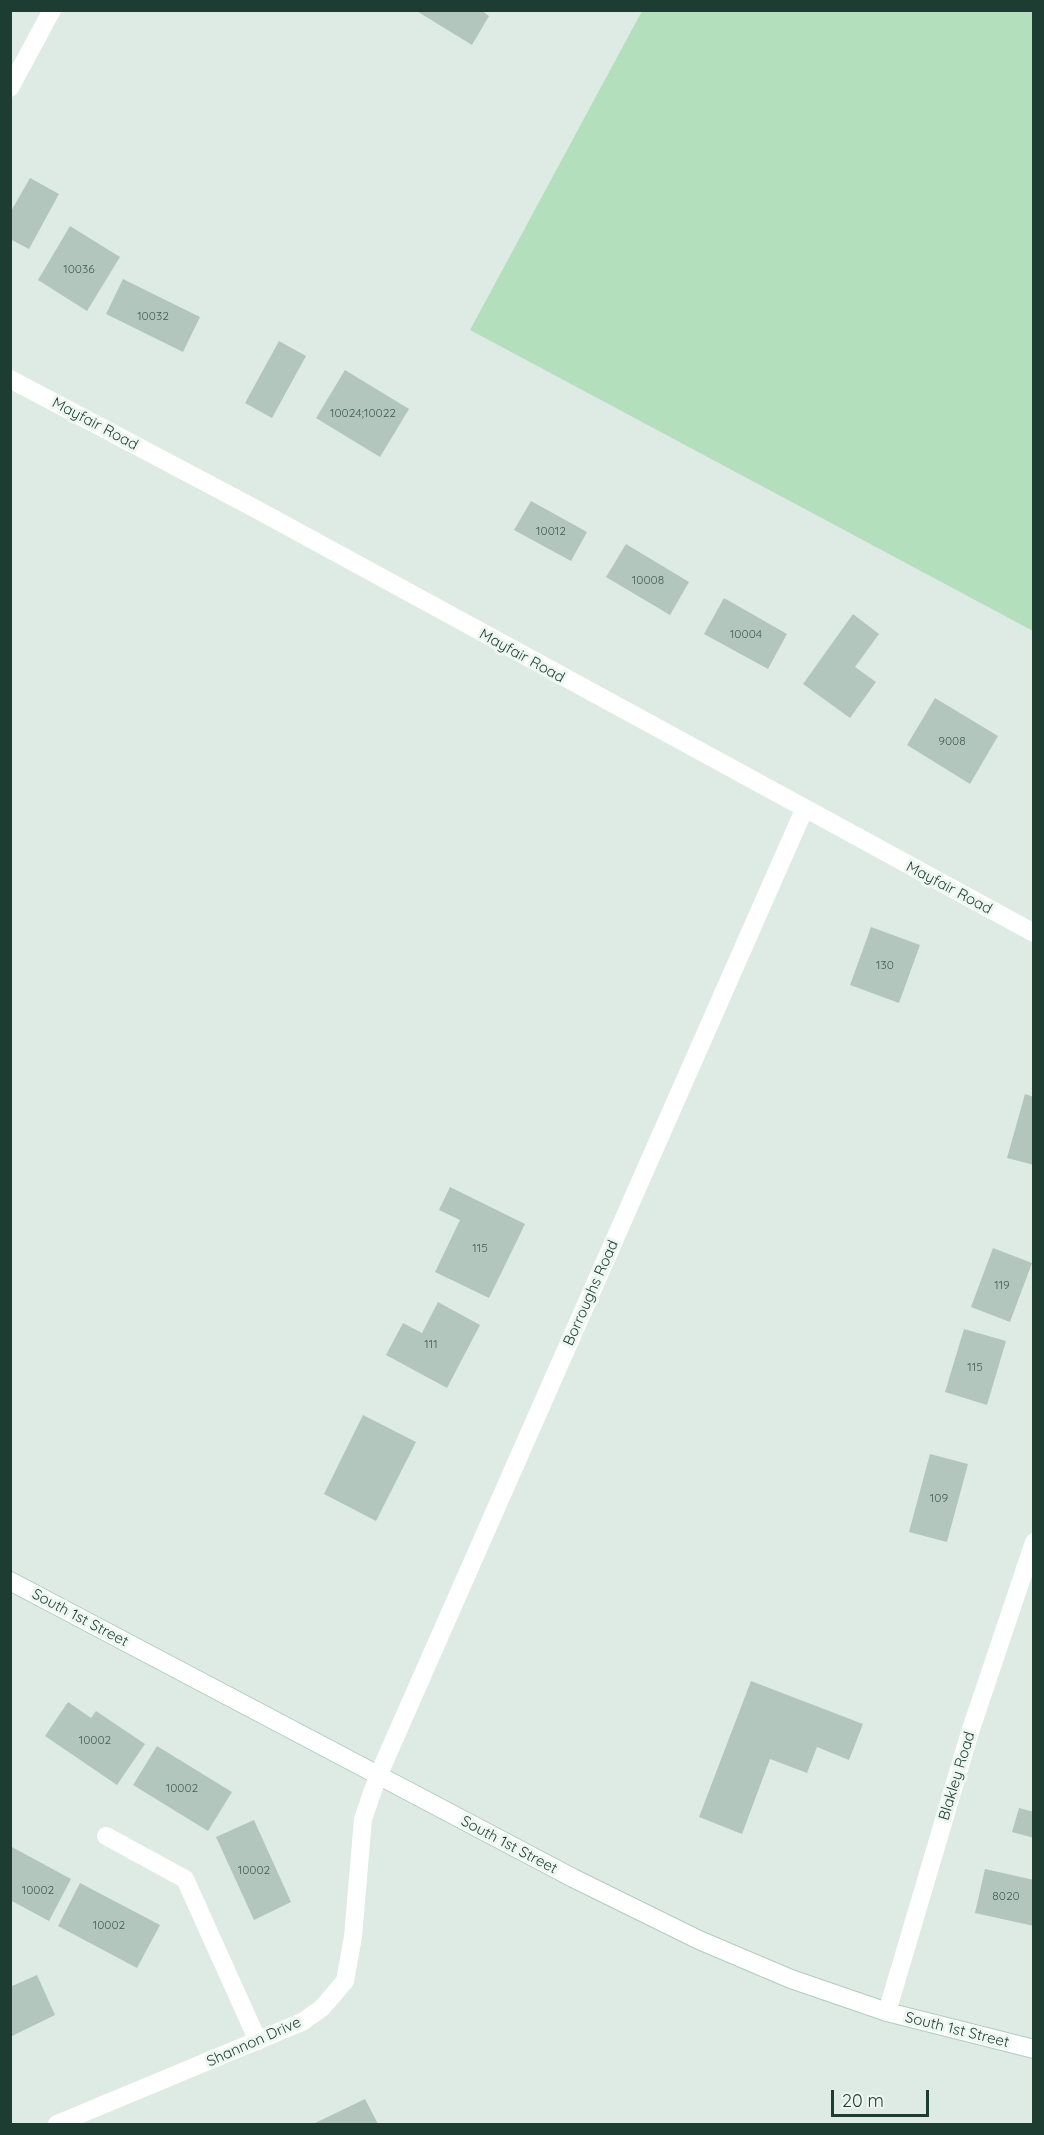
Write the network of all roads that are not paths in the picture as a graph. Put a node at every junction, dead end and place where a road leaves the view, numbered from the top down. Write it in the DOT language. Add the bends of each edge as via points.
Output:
graph roads {
  1 [pos="52,10"];
  2 [pos="10,88"];
  3 [pos="10,379"];
  4 [pos="804,810"];
  5 [pos="1034,933"];
  6 [pos="1034,1542"];
  7 [pos="10,1581"];
  8 [pos="378,1776"];
  9 [pos="106,1836"];
  10 [pos="887,2012"];
  11 [pos="258,2042"];
  12 [pos="1034,2049"];
  13 [pos="57,2124"];
  1 -- 2 [label="street"];
  3 -- 4 [label="street, Mayfair Road" via="254,508"];
  4 -- 5 [label="street, Mayfair Road"];
  4 -- 8 [label="street, Borroughs Road"];
  6 -- 10 [label="street, Blakley Road" via="970,1732"];
  7 -- 8 [label="street, South 1st Street"];
  8 -- 10 [label="street, South 1st Street" via="699,1940 791,1979"];
  8 -- 11 [label="street, Shannon Drive" via="363,1819 353,1937 345,1981 322,2008"];
  9 -- 11 [label="street" via="185,1879"];
  10 -- 12 [label="street, South 1st Street"];
  11 -- 13 [label="street, Shannon Drive"];
}
